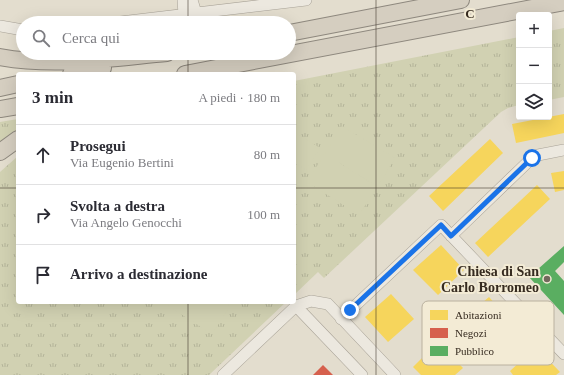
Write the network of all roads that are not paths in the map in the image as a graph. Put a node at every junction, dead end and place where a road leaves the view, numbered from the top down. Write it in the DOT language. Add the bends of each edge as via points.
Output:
graph roads {
  1 [pos="183,0"];
  2 [pos="192,0"];
  3 [pos="306,0"];
  4 [pos="461,0"];
  5 [pos="564,2"];
  6 [pos="196,13"];
  7 [pos="184,15"];
  8 [pos="175,16"];
  9 [pos="0,26"];
  10 [pos="16,29"];
  11 [pos="296,32"];
  12 [pos="296,53"];
  13 [pos="0,57"];
  14 [pos="16,59"];
  15 [pos="24,60"];
  16 [pos="84,60"];
  17 [pos="144,60"];
  18 [pos="259,60"];
  19 [pos="81,72"];
  20 [pos="196,72"];
  21 [pos="16,84"];
  22 [pos="0,88"];
  23 [pos="16,106"];
  24 [pos="0,109"];
  25 [pos="16,140"];
  26 [pos="564,150"];
  27 [pos="0,152"];
  28 [pos="451,236"];
  29 [pos="513,301"];
  30 [pos="296,306"];
  31 [pos="341,319"];
  32 [pos="554,344"];
  33 [pos="564,354"];
  34 [pos="392,374"];
  35 [pos="223,375"];
  36 [pos="362,375"];
  1 -- 7 [label="street"];
  2 -- 6 [label="street"];
  3 -- 6 [label="street"];
  4 -- 11 [label="highway"];
  5 -- 12 [label="highway"];
  6 -- 7 [label="street"];
  7 -- 8 [label="street"];
  9 -- 10 [label="street"];
  13 -- 14 [label="highway"];
  15 -- 16 [label="highway"];
  17 -- 19 [label="highway"];
  18 -- 20 [label="highway"];
  21 -- 22 [label="highway"];
  23 -- 24 [label="highway"];
  25 -- 27 [label="highway"];
  26 -- 28 [label="street" via="532,158"];
  28 -- 29 [label="street"];
  28 -- 31 [label="street" via="441,225"];
  30 -- 31 [label="street" via="311,301 328,304"];
  30 -- 35 [label="street"];
  30 -- 36 [label="street"];
  31 -- 34 [label="street"];
  32 -- 33 [label="street"];
}
